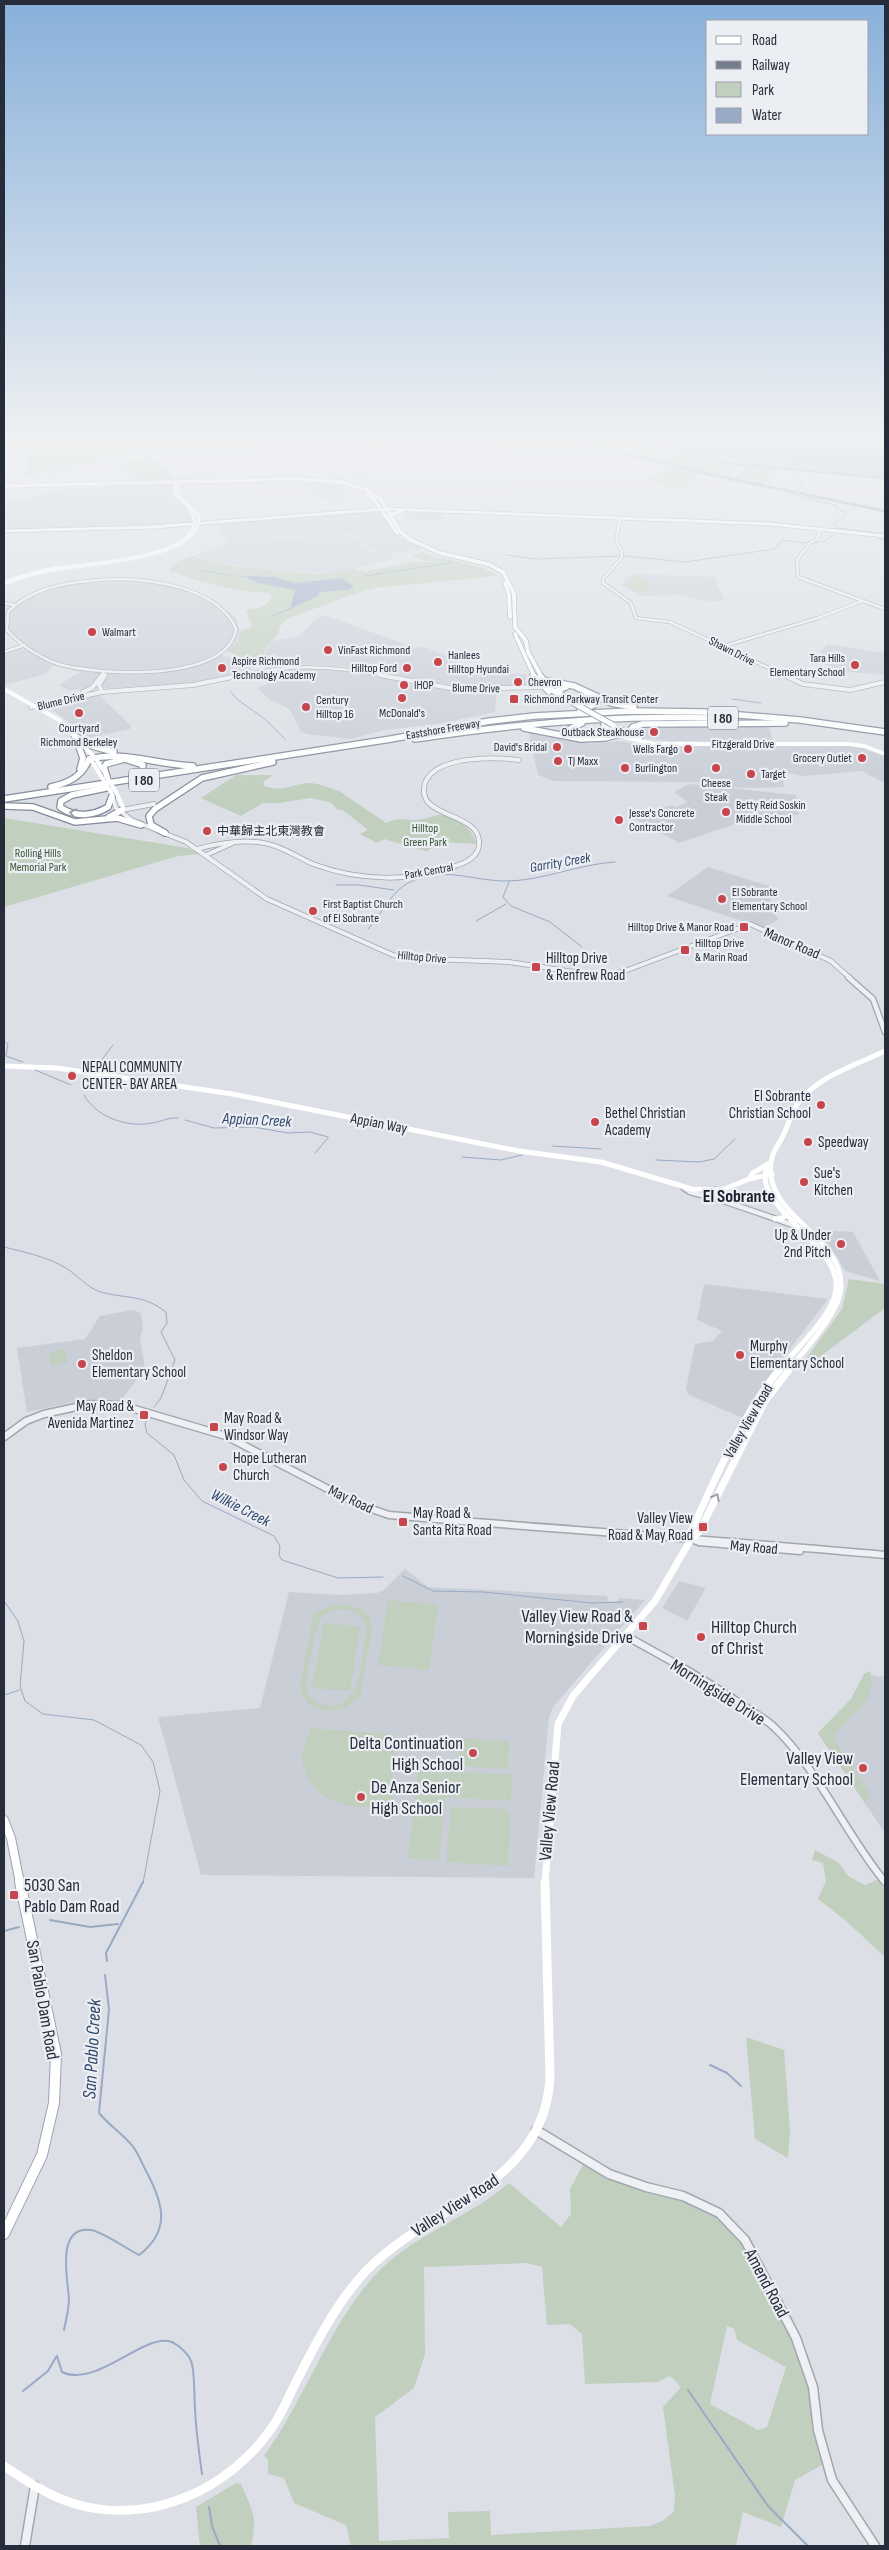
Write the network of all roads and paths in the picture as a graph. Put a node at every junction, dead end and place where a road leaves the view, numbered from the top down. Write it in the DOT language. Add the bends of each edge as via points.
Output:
graph roads {
  1 [pos="88,563"];
  2 [pos="469,563"];
  3 [pos="484,563"];
  4 [pos="617,563"];
  5 [pos="796,563"];
  6 [pos="4,583"];
  7 [pos="862,601"];
  8 [pos="4,604"];
  9 [pos="14,605"];
  10 [pos="885,609"];
  11 [pos="25,645"];
  12 [pos="724,646"];
  13 [pos="4,651"];
  14 [pos="105,673"];
  15 [pos="885,682"];
  16 [pos="94,684"];
  17 [pos="545,685"];
  18 [pos="4,689"];
  19 [pos="575,689"];
  20 [pos="99,691"];
  21 [pos="4,694"];
  22 [pos="73,695"];
  23 [pos="563,697"];
  24 [pos="50,703"];
  25 [pos="34,706"];
  26 [pos="48,712"];
  27 [pos="703,712"];
  28 [pos="592,715"];
  29 [pos="561,717"];
  30 [pos="648,717"];
  31 [pos="512,718"];
  32 [pos="604,724"];
  33 [pos="798,724"];
  34 [pos="69,731"];
  35 [pos="620,732"];
  36 [pos="446,734"];
  37 [pos="885,734"];
  38 [pos="75,736"];
  39 [pos="640,738"];
  40 [pos="391,739"];
  41 [pos="885,753"];
  42 [pos="130,756"];
  43 [pos="93,758"];
  44 [pos="260,759"];
  45 [pos="284,759"];
  46 [pos="519,760"];
  47 [pos="104,777"];
  48 [pos="142,781"];
  49 [pos="33,790"];
  50 [pos="180,792"];
  51 [pos="41,793"];
  52 [pos="114,794"];
  53 [pos="4,799"];
  54 [pos="154,804"];
  55 [pos="4,806"];
  56 [pos="122,810"];
  57 [pos="83,822"];
  58 [pos="141,825"];
  59 [pos="165,833"];
  60 [pos="240,841"];
  61 [pos="211,846"];
  62 [pos="198,849"];
  63 [pos="206,855"];
  64 [pos="750,924"];
  65 [pos="885,1032"];
  66 [pos="885,1051"];
  67 [pos="4,1066"];
  68 [pos="768,1164"];
  69 [pos="772,1174"];
  70 [pos="764,1175"];
  71 [pos="750,1177"];
  72 [pos="684,1188"];
  73 [pos="715,1190"];
  74 [pos="768,1190"];
  75 [pos="723,1201"];
  76 [pos="786,1214"];
  77 [pos="775,1219"];
  78 [pos="798,1227"];
  79 [pos="807,1228"];
  80 [pos="4,1437"];
  81 [pos="691,1539"];
  82 [pos="885,1555"];
  83 [pos="626,1636"];
  84 [pos="4,1820"];
  85 [pos="885,1882"];
  86 [pos="536,2130"];
  87 [pos="4,2234"];
  88 [pos="4,2466"];
  89 [pos="35,2485"];
  90 [pos="25,2546"];
  91 [pos="875,2546"];
  1 -- 6 [label="main road" via="52,569"];
  2 -- 17 [label="highway" via="490,568 502,576 509,595 511,627 521,642 525,660"];
  3 -- 17 [label="highway" via="503,572 514,594 516,627 526,641 528,652"];
  4 -- 12 [label="street, Shawn Drive" via="603,583 631,603 636,618 668,621"];
  5 -- 7 [label="street" via="798,577"];
  7 -- 10 [label="street"];
  7 -- 12 [label="street" via="818,618"];
  8 -- 9 [label="street"];
  9 -- 11 [label="street" via="7,614 6,627"];
  9 -- 14 [label="street" via="32,594 71,584 135,580 190,592 226,612 236,624 236,634 230,645 206,660 155,672"];
  11 -- 13 [label="street"];
  11 -- 14 [label="street" via="56,663"];
  12 -- 15 [label="street, Shawn Drive" via="807,685 850,690"];
  14 -- 16 [label="street"];
  14 -- 20 [label="street"];
  16 -- 20 [label="street"];
  16 -- 22 [label="street" via="91,690"];
  17 -- 19 [label="highway"];
  17 -- 20 [label="street, Blume Drive" via="455,689 345,668 312,666 265,670 193,685"];
  17 -- 23 [label="highway"];
  17 -- 27 [label="highway" via="578,687 620,705"];
  17 -- 28 [label="highway" via="573,707"];
  18 -- 25 [label="main road"];
  19 -- 23 [label="highway" via="559,688 558,692"];
  19 -- 31 [label="highway" via="593,699 594,705"];
  20 -- 22 [label="street, Blume Drive"];
  20 -- 24 [label="street, Blume Drive"];
  21 -- 25 [label="main road"];
  22 -- 25 [label="street, Blume Drive"];
  23 -- 28 [label="highway, bridge"];
  24 -- 25 [label="street, Blume Drive"];
  24 -- 26 [label="street" via="44,708"];
  25 -- 26 [label="main road"];
  25 -- 34 [label="main road"];
  26 -- 34 [label="main road"];
  27 -- 31 [label="highway, Eastshore Freeway / I 80" via="631,711"];
  27 -- 37 [label="highway, Eastshore Freeway / I 80" via="781,718"];
  28 -- 29 [label="highway"];
  28 -- 32 [label="highway, bridge"];
  28 -- 35 [label="highway, bridge"];
  29 -- 36 [label="highway" via="493,724"];
  29 -- 40 [label="highway" via="460,727"];
  30 -- 32 [label="highway" via="581,723 570,731 578,737 594,738 606,732"];
  30 -- 33 [label="highway, Eastshore Freeway / I 80"];
  30 -- 36 [label="highway, Eastshore Freeway / I 80" via="535,723"];
  31 -- 40 [label="highway, Eastshore Freeway / I 80"];
  32 -- 35 [label="main road, Fitzgerald Drive"];
  33 -- 37 [label="highway, Eastshore Freeway / I 80"];
  33 -- 39 [label="highway" via="644,724 630,731"];
  34 -- 38 [label="main road"];
  35 -- 36 [label="highway" via="589,741 527,728"];
  35 -- 39 [label="main road, Fitzgerald Drive"];
  35 -- 41 [label="main road, Fitzgerald Drive" via="637,741 661,744 854,744"];
  36 -- 45 [label="highway, Eastshore Freeway / I 80"];
  38 -- 42 [label="highway" via="92,746"];
  38 -- 43 [label="main road"];
  38 -- 49 [label="highway" via="83,758 81,768 65,781"];
  39 -- 41 [label="main road, Fitzgerald Drive" via="662,742 847,742 866,744"];
  40 -- 44 [label="highway, Eastshore Freeway / I 80"];
  42 -- 43 [label="highway" via="114,754"];
  42 -- 44 [label="highway" via="183,766"];
  43 -- 47 [label="main road"];
  43 -- 49 [label="highway" via="72,780"];
  44 -- 51 [label="highway, Eastshore Freeway / I 80"];
  45 -- 48 [label="highway, Eastshore Freeway / I 80"];
  45 -- 50 [label="highway" via="211,774"];
  46 -- 60 [label="street, Park Central" via="491,757 462,761 439,769 427,779 423,793 430,805 468,825 479,838 473,857 444,870 394,876 359,875 320,866 277,846"];
  47 -- 51 [label="highway" via="105,766 113,761 134,760 144,767 142,772 131,777"];
  47 -- 52 [label="main road, bridge"];
  52 -- 48 [label="highway, one-way" via="108,807 91,814 70,813 59,805 72,795"];
  48 -- 53 [label="highway, Eastshore Freeway / I 80"];
  49 -- 53 [label="highway"];
  50 -- 54 [label="highway"];
  50 -- 59 [label="highway" via="149,816 151,825"];
  51 -- 53 [label="highway, Eastshore Freeway / I 80"];
  52 -- 56 [label="main road"];
  54 -- 56 [label="street"];
  55 -- 57 [label="highway" via="32,807 67,820"];
  56 -- 57 [label="highway" via="104,819"];
  56 -- 58 [label="street, Hilltop Drive"];
  57 -- 58 [label="highway" via="118,818"];
  58 -- 59 [label="street, Hilltop Drive"];
  59 -- 62 [label="street, Hilltop Drive"];
  60 -- 61 [label="street, Park Central"];
  60 -- 63 [label="street"];
  61 -- 62 [label="street, Park Central"];
  61 -- 63 [label="street"];
  62 -- 63 [label="street, Hilltop Drive"];
  63 -- 64 [label="street, Hilltop Drive" via="267,899 405,958 498,961 606,976"];
  64 -- 65 [label="street, Manor Road" via="831,961 873,999"];
  66 -- 68 [label="main road, Appian Way" via="806,1093"];
  67 -- 72 [label="main road, Appian Way" via="57,1068 232,1094 519,1151 593,1161"];
  68 -- 69 [label="main road"];
  68 -- 70 [label="main road, Valley View Road"];
  68 -- 71 [label="main road, Appian Way"];
  69 -- 70 [label="main road, Appian Way"];
  69 -- 79 [label="main road, Valley View Road" via="779,1197"];
  70 -- 71 [label="main road, Appian Way"];
  70 -- 74 [label="main road, Valley View Road"];
  71 -- 73 [label="main road, Appian Way" via="732,1187"];
  71 -- 74 [label="main road"];
  72 -- 73 [label="main road, Appian Way"];
  72 -- 75 [label="street"];
  73 -- 75 [label="street" via="716,1196"];
  74 -- 76 [label="main road, Valley View Road"];
  75 -- 77 [label="street"];
  76 -- 77 [label="main road"];
  76 -- 78 [label="main road, Valley View Road"];
  77 -- 78 [label="street"];
  78 -- 79 [label="street"];
  78 -- 81 [label="main road, Valley View Road" via="826,1258 835,1276 836,1292 825,1312 761,1393 691,1531"];
  81 -- 79 [label="main road, Valley View Road, one-way" via="699,1532 765,1401 839,1303 843,1288 839,1268"];
  80 -- 81 [label="street, May Road" via="26,1421 44,1414 90,1404 112,1404 226,1436 357,1504 389,1515"];
  81 -- 82 [label="street, May Road" via="812,1552"];
  81 -- 83 [label="main road, Valley View Road" via="662,1591"];
  83 -- 85 [label="street, Morningside Drive" via="718,1688 774,1727 793,1749"];
  83 -- 86 [label="main road, Valley View Road" via="568,1704 558,1724 544,1881 549,2088"];
  84 -- 87 [label="main road, San Pablo Dam Road" via="15,1856 56,2054 54,2102 42,2155"];
  86 -- 89 [label="main road, Valley View Road" via="521,2155 492,2185 397,2243 364,2272 303,2368 274,2424 240,2465 194,2494 140,2510 94,2508 74,2503"];
  86 -- 91 [label="street, Amend Road" via="609,2174 683,2196 719,2213 745,2240 796,2338 812,2387 818,2430 832,2480"];
  88 -- 89 [label="main road, Valley View Road"];
  89 -- 90 [label="street"];
}
